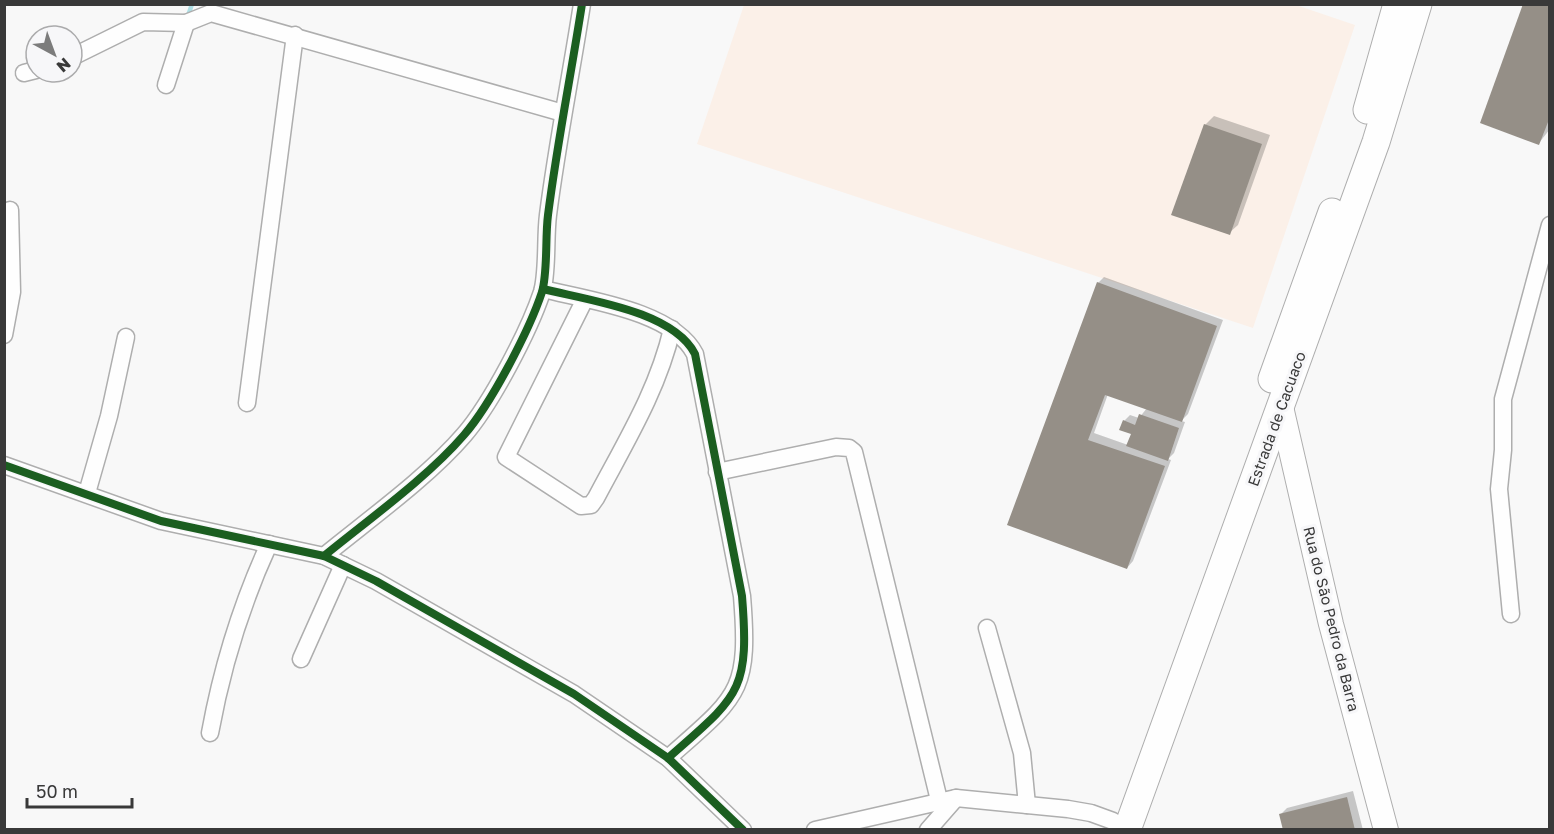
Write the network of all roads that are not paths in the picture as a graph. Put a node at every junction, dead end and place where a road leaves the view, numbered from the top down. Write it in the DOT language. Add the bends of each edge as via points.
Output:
graph roads {
  1 [pos="582,4"];
  2 [pos="1397,4"];
  3 [pos="1418,4"];
  4 [pos="186,23"];
  5 [pos="295,35"];
  6 [pos="84,51"];
  7 [pos="166,85"];
  8 [pos="562,113"];
  9 [pos="10,210"];
  10 [pos="1550,225"];
  11 [pos="543,289"];
  12 [pos="585,299"];
  13 [pos="672,329"];
  14 [pos="4,336"];
  15 [pos="126,337"];
  16 [pos="247,403"];
  17 [pos="1281,407"];
  18 [pos="4,465"];
  19 [pos="717,472"];
  20 [pos="87,493"];
  21 [pos="269,544"];
  22 [pos="324,556"];
  23 [pos="343,565"];
  24 [pos="1511,614"];
  25 [pos="987,628"];
  26 [pos="301,659"];
  27 [pos="210,733"];
  28 [pos="668,758"];
  29 [pos="947,799"];
  30 [pos="1027,805"];
  31 [pos="1116,827"];
  32 [pos="743,830"];
  33 [pos="814,830"];
  34 [pos="928,830"];
  35 [pos="1386,830"];
  1 -- 8 [label="street"];
  2 -- 31 [label="main road, Estrada de Cacuaco" via="1340,192"];
  3 -- 17 [label="main road, Estrada de Cacuaco" via="1376,142"];
  4 -- 5 [label="street" via="211,13"];
  4 -- 6 [label="street" via="143,22"];
  4 -- 7 [label="street"];
  5 -- 8 [label="street"];
  5 -- 16 [label="street"];
  8 -- 11 [label="street" via="546,225"];
  9 -- 14 [label="street" via="12,292"];
  10 -- 24 [label="street" via="1503,399 1499,489"];
  11 -- 12 [label="street"];
  11 -- 22 [label="street" via="495,387 464,436"];
  12 -- 13 [label="street"];
  12 -- 13 [label="street" via="506,457 586,507 596,498 658,378"];
  13 -- 19 [label="street" via="695,354"];
  15 -- 20 [label="street"];
  17 -- 31 [label="main road, Estrada de Cacuaco"];
  17 -- 35 [label="street, Rua do São Pedro da Barra" via="1331,624"];
  18 -- 20 [label="street"];
  19 -- 28 [label="street" via="742,596 743,673 727,704"];
  19 -- 29 [label="street" via="836,447 854,452"];
  20 -- 21 [label="street" via="161,521"];
  21 -- 22 [label="street"];
  21 -- 27 [label="street" via="245,599 222,669"];
  22 -- 23 [label="street"];
  23 -- 26 [label="street"];
  23 -- 28 [label="street" via="574,693"];
  25 -- 30 [label="street" via="1022,753"];
  28 -- 32 [label="street"];
  29 -- 30 [label="street"];
  29 -- 33 [label="street"];
  29 -- 34 [label="street"];
  30 -- 31 [label="street" via="1091,813"];
}
